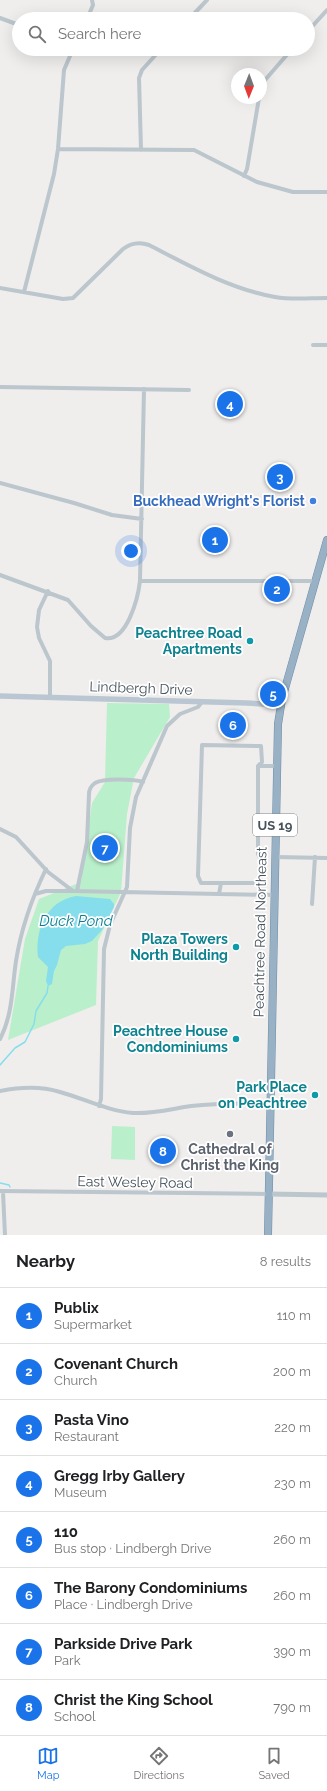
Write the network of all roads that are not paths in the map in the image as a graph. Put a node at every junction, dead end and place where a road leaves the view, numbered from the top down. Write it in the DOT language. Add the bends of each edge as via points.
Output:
graph roads {
  1 [pos="92,0"];
  2 [pos="207,0"];
  3 [pos="327,10"];
  4 [pos="90,12"];
  5 [pos="196,12"];
  6 [pos="0,18"];
  7 [pos="12,22"];
  8 [pos="315,24"];
  9 [pos="70,56"];
  10 [pos="155,56"];
  11 [pos="286,56"];
  12 [pos="267,78"];
  13 [pos="258,104"];
  14 [pos="58,149"];
  15 [pos="141,150"];
  16 [pos="244,176"];
  17 [pos="327,192"];
  18 [pos="0,288"];
  19 [pos="24,292"];
  20 [pos="327,298"];
  21 [pos="313,345"];
  22 [pos="327,345"];
  23 [pos="0,387"];
  24 [pos="144,389"];
  25 [pos="189,390"];
  26 [pos="0,483"];
  27 [pos="142,519"];
  28 [pos="327,540"];
  29 [pos="0,575"];
  30 [pos="140,581"];
  31 [pos="316,581"];
  32 [pos="48,591"];
  33 [pos="0,696"];
  34 [pos="50,697"];
  35 [pos="202,702"];
  36 [pos="280,705"];
  37 [pos="258,766"];
  38 [pos="276,766"];
  39 [pos="143,782"];
  40 [pos="0,829"];
  41 [pos="275,857"];
  42 [pos="315,857"];
  43 [pos="327,858"];
  44 [pos="46,870"];
  45 [pos="209,883"];
  46 [pos="221,883"];
  47 [pos="75,891"];
  48 [pos="126,892"];
  49 [pos="35,894"];
  50 [pos="207,894"];
  51 [pos="219,894"];
  52 [pos="274,894"];
  53 [pos="312,904"];
  54 [pos="0,1039"];
  55 [pos="0,1091"];
  56 [pos="270,1104"];
  57 [pos="99,1106"];
  58 [pos="2,1192"];
  59 [pos="269,1194"];
  60 [pos="327,1195"];
  61 [pos="5,1235"];
  62 [pos="268,1235"];
  1 -- 4 [label="street"];
  2 -- 5 [label="street"];
  3 -- 8 [label="street"];
  6 -- 7 [label="street"];
  9 -- 14 [label="street" via="64,70"];
  10 -- 15 [label="street" via="142,70 139,78"];
  11 -- 12 [label="street"];
  13 -- 16 [label="street"];
  14 -- 15 [label="street"];
  14 -- 19 [label="street"];
  15 -- 16 [label="street" via="194,150"];
  16 -- 17 [label="street" via="293,192"];
  18 -- 19 [label="street"];
  19 -- 20 [label="street" via="63,300 73,298 122,249 130,244 139,243 150,245 219,280 259,292 286,298"];
  21 -- 22 [label="street"];
  23 -- 24 [label="street"];
  24 -- 25 [label="street"];
  24 -- 27 [label="street"];
  26 -- 27 [label="street" via="112,515"];
  27 -- 30 [label="street"];
  28 -- 31 [label="highway, Peachtree Road Northeast / US 19"];
  29 -- 32 [label="street"];
  30 -- 31 [label="street"];
  30 -- 32 [label="street" via="127,623 120,634 112,638 99,635 68,600"];
  31 -- 36 [label="highway, Peachtree Road Northeast / US 19"];
  32 -- 34 [label="street" via="39,610 37,627 39,638 50,661"];
  33 -- 34 [label="main road, Lindbergh Drive"];
  34 -- 35 [label="main road, Lindbergh Drive"];
  35 -- 36 [label="main road, Lindbergh Drive"];
  35 -- 39 [label="street" via="198,707 180,714 167,726"];
  36 -- 38 [label="highway, Peachtree Road Northeast / US 19"];
  37 -- 38 [label="street"];
  37 -- 45 [label="street" via="262,762 261,746 202,745 198,876 201,883"];
  37 -- 46 [label="street" via="258,854 262,861 261,878 259,883"];
  38 -- 41 [label="highway, Peachtree Road Northeast / US 19"];
  39 -- 47 [label="street" via="101,781 90,788 87,842"];
  39 -- 48 [label="street" via="131,817"];
  40 -- 44 [label="street" via="16,837"];
  41 -- 42 [label="street"];
  41 -- 52 [label="highway, Peachtree Road Northeast / US 19"];
  42 -- 43 [label="street"];
  42 -- 53 [label="street"];
  44 -- 47 [label="street"];
  44 -- 49 [label="street"];
  45 -- 46 [label="street"];
  45 -- 50 [label="street"];
  46 -- 51 [label="street"];
  47 -- 48 [label="street"];
  47 -- 49 [label="street" via="46,891"];
  48 -- 50 [label="street"];
  48 -- 57 [label="street" via="110,925 104,949"];
  49 -- 54 [label="street" via="19,944 9,1016"];
  50 -- 51 [label="street"];
  51 -- 52 [label="street"];
  52 -- 56 [label="highway, Peachtree Road Northeast / US 19"];
  55 -- 57 [label="street" via="20,1088 46,1089"];
  56 -- 57 [label="street" via="211,1104 142,1113"];
  56 -- 59 [label="highway, Peachtree Road Northeast / US 19"];
  58 -- 59 [label="street, East Wesley Road"];
  58 -- 61 [label="street"];
  59 -- 60 [label="street"];
  59 -- 62 [label="highway, Peachtree Road Northeast / US 19"];
}
